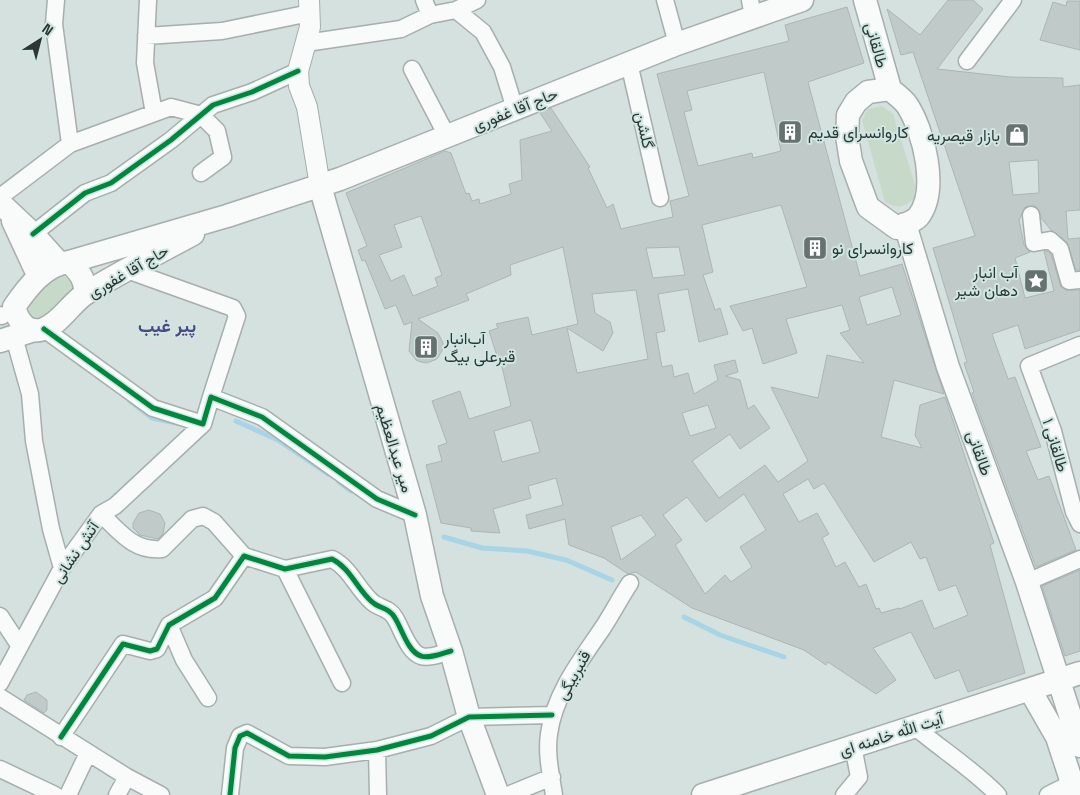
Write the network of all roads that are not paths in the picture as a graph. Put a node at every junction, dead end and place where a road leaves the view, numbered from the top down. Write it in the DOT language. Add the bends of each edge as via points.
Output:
graph roads {
  1 [pos="56,0"];
  2 [pos="148,0"];
  3 [pos="477,0"];
  4 [pos="665,0"];
  5 [pos="802,0"];
  6 [pos="864,0"];
  7 [pos="1013,0"];
  8 [pos="310,6"];
  9 [pos="427,8"];
  10 [pos="752,9"];
  11 [pos="456,10"];
  12 [pos="146,36"];
  13 [pos="306,43"];
  14 [pos="676,44"];
  15 [pos="967,62"];
  16 [pos="630,63"];
  17 [pos="412,69"];
  18 [pos="298,71"];
  19 [pos="890,89"];
  20 [pos="515,109"];
  21 [pos="154,112"];
  22 [pos="201,115"];
  23 [pos="447,136"];
  24 [pos="70,144"];
  25 [pos="201,173"];
  26 [pos="320,186"];
  27 [pos="660,198"];
  28 [pos="2,203"];
  29 [pos="1031,215"];
  30 [pos="227,216"];
  31 [pos="906,224"];
  32 [pos="33,234"];
  33 [pos="64,262"];
  34 [pos="127,270"];
  35 [pos="39,277"];
  36 [pos="1080,280"];
  37 [pos="86,293"];
  38 [pos="14,324"];
  39 [pos="1080,345"];
  40 [pos="211,396"];
  41 [pos="203,424"];
  42 [pos="101,514"];
  43 [pos="415,515"];
  44 [pos="1078,515"];
  45 [pos="244,556"];
  46 [pos="1080,559"];
  47 [pos="62,568"];
  48 [pos="284,569"];
  49 [pos="1026,582"];
  50 [pos="630,583"];
  51 [pos="0,616"];
  52 [pos="170,625"];
  53 [pos="19,645"];
  54 [pos="451,651"];
  55 [pos="1080,673"];
  56 [pos="1057,681"];
  57 [pos="0,683"];
  58 [pos="342,683"];
  59 [pos="1030,690"];
  60 [pos="0,697"];
  61 [pos="208,698"];
  62 [pos="552,715"];
  63 [pos="469,718"];
  64 [pos="915,727"];
  65 [pos="61,736"];
  66 [pos="1070,737"];
  67 [pos="853,746"];
  68 [pos="377,750"];
  69 [pos="88,753"];
  70 [pos="0,770"];
  71 [pos="127,777"];
  72 [pos="552,777"];
  73 [pos="1074,789"];
  74 [pos="55,795"];
  75 [pos="68,795"];
  76 [pos="117,795"];
  77 [pos="161,795"];
  78 [pos="230,795"];
  79 [pos="378,795"];
  80 [pos="498,795"];
  81 [pos="508,795"];
  82 [pos="554,795"];
  83 [pos="703,795"];
  84 [pos="844,795"];
  85 [pos="998,795"];
  86 [pos="1048,795"];
  1 -- 24 [label="street" via="54,24"];
  2 -- 12 [label="street"];
  3 -- 11 [label="street"];
  4 -- 14 [label="street"];
  5 -- 10 [label="main road, حاج آقا غفوری"];
  6 -- 19 [label="main road, طالقانی"];
  7 -- 15 [label="street"];
  8 -- 12 [label="street" via="222,31"];
  8 -- 13 [label="street"];
  9 -- 11 [label="street"];
  9 -- 13 [label="street" via="401,29"];
  10 -- 14 [label="main road, حاج آقا غفوری"];
  11 -- 20 [label="street" via="483,32 502,68"];
  12 -- 21 [label="street" via="145,63"];
  13 -- 18 [label="street"];
  14 -- 16 [label="main road, حاج آقا غفوری"];
  16 -- 20 [label="main road, حاج آقا غفوری"];
  16 -- 27 [label="street, گلشن"];
  17 -- 23 [label="street"];
  18 -- 22 [label="street" via="213,105"];
  18 -- 26 [label="street" via="299,86 308,107"];
  19 -- 31 [label="main road" via="906,105 922,141 926,161 926,198 918,217"];
  19 -- 31 [label="main road" via="868,92 856,102 848,115 847,136 851,161 868,207 897,228"];
  20 -- 23 [label="main road, حاج آقا غفوری"];
  21 -- 22 [label="street" via="171,107"];
  21 -- 24 [label="street"];
  22 -- 25 [label="street" via="217,131 223,157"];
  22 -- 32 [label="street" via="172,140 111,183 85,193"];
  23 -- 26 [label="main road, حاج آقا غفوری"];
  24 -- 28 [label="street"];
  26 -- 30 [label="main road, حاج آقا غفوری"];
  26 -- 43 [label="main road, میر عبدالعظیم"];
  28 -- 32 [label="main road"];
  28 -- 35 [label="main road"];
  29 -- 36 [label="street" via="1034,243 1050,240 1060,249 1069,281"];
  30 -- 33 [label="main road, حاج آقا غفوری"];
  30 -- 34 [label="main road, حاج آقا غفوری"];
  31 -- 49 [label="main road, طالقانی" via="948,366"];
  32 -- 33 [label="main road"];
  33 -- 35 [label="main road, حاج آقا غفوری"];
  33 -- 37 [label="main road" via="84,279"];
  34 -- 37 [label="main road, حاج آقا غفوری"];
  34 -- 40 [label="street" via="233,308 237,316"];
  35 -- 38 [label="main road, حاج آقا غفوری"];
  37 -- 38 [label="main road, حاج آقا غفوری" via="71,308"];
  38 -- 41 [label="street" via="153,408"];
  38 -- 47 [label="street" via="30,394 34,441 51,529"];
  39 -- 44 [label="street, طالقانی ۱" via="1029,366"];
  40 -- 41 [label="street"];
  40 -- 43 [label="street" via="262,417 378,499"];
  41 -- 42 [label="street, آتش نشانی" via="115,506"];
  42 -- 45 [label="street" via="132,544 148,550 162,549 192,519 203,516 214,522"];
  42 -- 47 [label="street, آتش نشانی"];
  43 -- 54 [label="main road, میر عبدالعظیم" via="432,596"];
  45 -- 48 [label="street"];
  45 -- 52 [label="street" via="215,598"];
  46 -- 49 [label="street"];
  47 -- 53 [label="street, آتش نشانی"];
  48 -- 54 [label="street" via="332,559 343,565 372,602 394,615 418,656 424,658"];
  48 -- 58 [label="street"];
  49 -- 56 [label="main road, طالقانی"];
  50 -- 62 [label="street, قنبربیگی" via="585,651"];
  51 -- 53 [label="street"];
  52 -- 61 [label="street" via="184,660"];
  52 -- 65 [label="street" via="156,649 150,651 123,644"];
  53 -- 57 [label="street, آتش نشانی"];
  54 -- 63 [label="main road, میر عبدالعظیم"];
  55 -- 56 [label="main road, آیت الله خامنه ای"];
  56 -- 59 [label="main road, آیت الله خامنه ای"];
  56 -- 66 [label="main road, طالقانی"];
  59 -- 64 [label="main road, آیت الله خامنه ای"];
  59 -- 66 [label="main road"];
  60 -- 65 [label="street"];
  62 -- 63 [label="street"];
  62 -- 72 [label="street, قنبربیگی" via="548,736"];
  63 -- 68 [label="street" via="431,736"];
  63 -- 80 [label="main road, میر عبدالعظیم"];
  64 -- 67 [label="main road, آیت الله خامنه ای"];
  64 -- 85 [label="street" via="977,774"];
  65 -- 69 [label="street"];
  66 -- 73 [label="main road"];
  67 -- 83 [label="main road, آیت الله خامنه ای"];
  67 -- 84 [label="street" via="859,777"];
  68 -- 78 [label="street" via="325,757 289,756 247,733 240,736 235,748"];
  68 -- 79 [label="street"];
  69 -- 71 [label="street"];
  69 -- 75 [label="street"];
  70 -- 74 [label="street"];
  71 -- 76 [label="street"];
  71 -- 77 [label="street"];
  72 -- 81 [label="street"];
  72 -- 82 [label="street, قنبربیگی"];
  73 -- 86 [label="street"];
}
